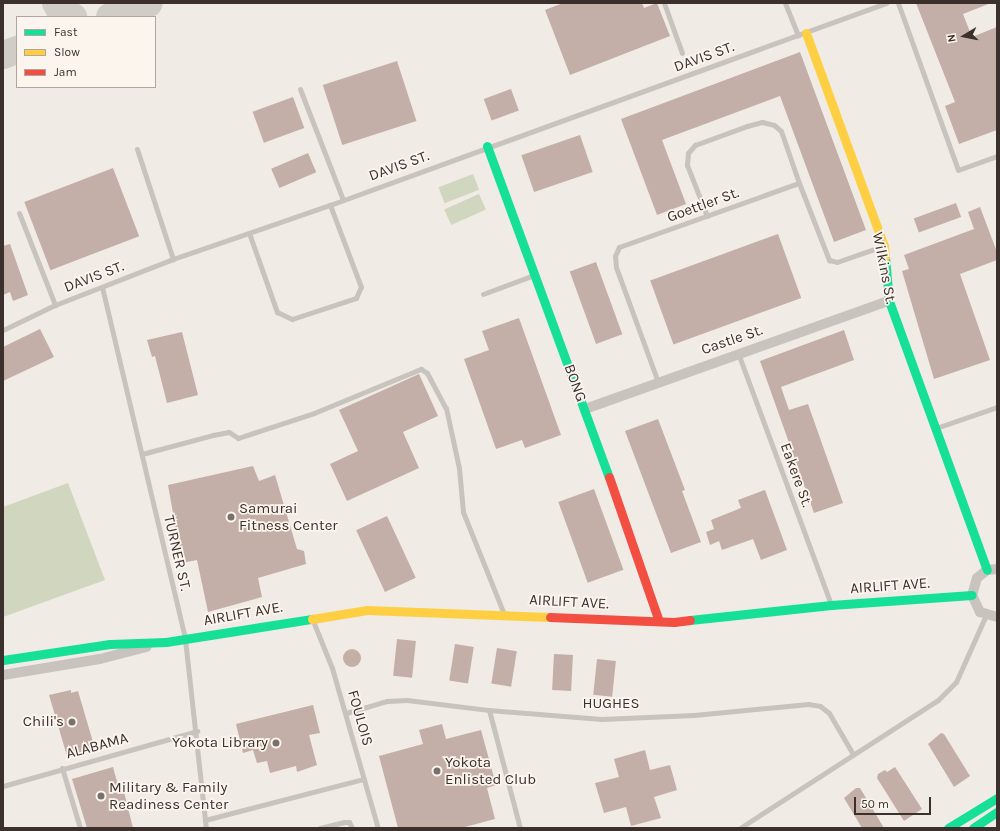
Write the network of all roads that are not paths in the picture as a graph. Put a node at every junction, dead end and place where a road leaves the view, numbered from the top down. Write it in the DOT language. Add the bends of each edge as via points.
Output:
graph roads {
  1 [pos="664,3"];
  2 [pos="785,3"];
  3 [pos="886,3"];
  4 [pos="898,3"];
  5 [pos="802,34"];
  6 [pos="682,52"];
  7 [pos="300,88"];
  8 [pos="487,146"];
  9 [pos="137,149"];
  10 [pos="997,156"];
  11 [pos="799,183"];
  12 [pos="344,200"];
  13 [pos="330,205"];
  14 [pos="19,213"];
  15 [pos="706,216"];
  16 [pos="249,233"];
  17 [pos="884,246"];
  18 [pos="173,259"];
  19 [pos="535,275"];
  20 [pos="102,287"];
  21 [pos="483,294"];
  22 [pos="889,301"];
  23 [pos="55,305"];
  24 [pos="3,330"];
  25 [pos="738,353"];
  26 [pos="658,382"];
  27 [pos="997,406"];
  28 [pos="585,409"];
  29 [pos="936,428"];
  30 [pos="142,454"];
  31 [pos="992,570"];
  32 [pos="972,595"];
  33 [pos="831,606"];
  34 [pos="504,614"];
  35 [pos="986,615"];
  36 [pos="997,617"];
  37 [pos="312,618"];
  38 [pos="659,621"];
  39 [pos="185,639"];
  40 [pos="166,642"];
  41 [pos="3,660"];
  42 [pos="3,675"];
  43 [pos="489,710"];
  44 [pos="346,713"];
  45 [pos="197,731"];
  46 [pos="853,754"];
  47 [pos="62,768"];
  48 [pos="364,778"];
  49 [pos="3,786"];
  50 [pos="997,798"];
  51 [pos="997,812"];
  52 [pos="205,820"];
  53 [pos="80,828"];
  54 [pos="206,828"];
  55 [pos="320,828"];
  56 [pos="352,828"];
  57 [pos="378,828"];
  58 [pos="520,828"];
  59 [pos="740,828"];
  60 [pos="948,828"];
  61 [pos="973,828"];
  1 -- 6 [label="lane"];
  2 -- 5 [label="lane"];
  3 -- 5 [label="lane, DAVIS ST."];
  4 -- 10 [label="lane" via="958,170"];
  5 -- 8 [label="lane, DAVIS ST."];
  5 -- 17 [label="main road, Wilkins St."];
  7 -- 12 [label="lane"];
  8 -- 12 [label="lane, DAVIS ST."];
  8 -- 19 [label="main road, BONG"];
  9 -- 18 [label="lane"];
  11 -- 15 [label="lane, Goettler St."];
  11 -- 15 [label="lane" via="780,131 774,125 762,122 747,126 695,145 688,153 687,165"];
  11 -- 17 [label="lane" via="829,260 837,262"];
  12 -- 13 [label="lane, DAVIS ST."];
  13 -- 16 [label="lane, DAVIS ST."];
  13 -- 16 [label="lane" via="361,287 356,298 292,319 277,312"];
  14 -- 23 [label="lane"];
  15 -- 26 [label="lane, Goettler St." via="619,248 615,256 616,267"];
  16 -- 18 [label="lane, DAVIS ST."];
  17 -- 22 [label="main road, Wilkins St."];
  18 -- 20 [label="lane, DAVIS ST."];
  19 -- 21 [label="lane"];
  19 -- 28 [label="main road, BONG"];
  20 -- 23 [label="lane, DAVIS ST."];
  20 -- 30 [label="lane, TURNER ST."];
  22 -- 25 [label="street, Castle St."];
  22 -- 29 [label="main road, Wilkins St."];
  23 -- 24 [label="lane, DAVIS ST."];
  25 -- 26 [label="street, Castle St."];
  25 -- 33 [label="lane, Eakere St."];
  26 -- 28 [label="street, Castle St."];
  27 -- 29 [label="lane"];
  28 -- 38 [label="main road, BONG"];
  29 -- 31 [label="main road, Wilkins St."];
  30 -- 34 [label="lane" via="213,434 229,432 238,438 314,413 422,369 427,373 446,408 459,468 463,512"];
  30 -- 39 [label="lane, TURNER ST."];
  31 -- 32 [label="street" via="974,583"];
  32 -- 33 [label="main road, AIRLIFT AVE."];
  32 -- 35 [label="street" via="976,607"];
  33 -- 38 [label="main road, AIRLIFT AVE." via="674,622"];
  34 -- 37 [label="main road, AIRLIFT AVE." via="367,610"];
  34 -- 38 [label="main road, AIRLIFT AVE."];
  35 -- 36 [label="street"];
  35 -- 46 [label="lane" via="956,682 938,700"];
  37 -- 39 [label="main road, AIRLIFT AVE."];
  37 -- 44 [label="lane, FOULOIS"];
  39 -- 40 [label="main road, AIRLIFT AVE."];
  39 -- 45 [label="lane, TURNER ST."];
  40 -- 41 [label="main road, AIRLIFT AVE." via="110,644"];
  40 -- 42 [label="street, AIRLIFT AVE." via="100,659"];
  43 -- 44 [label="lane, HUGHES" via="407,700 387,701"];
  43 -- 46 [label="lane, HUGHES" via="602,718 694,715 808,704 820,706 829,713"];
  43 -- 58 [label="lane"];
  44 -- 48 [label="lane, FOULOIS"];
  45 -- 47 [label="lane, ALABAMA"];
  45 -- 52 [label="lane, TURNER ST."];
  46 -- 59 [label="lane"];
  47 -- 49 [label="lane, ALABAMA"];
  47 -- 53 [label="lane"];
  48 -- 52 [label="lane"];
  48 -- 57 [label="lane, FOULOIS"];
  50 -- 60 [label="main road"];
  51 -- 61 [label="main road"];
  52 -- 54 [label="lane, TURNER ST."];
  55 -- 56 [label="lane" via="344,822 349,822"];
}
